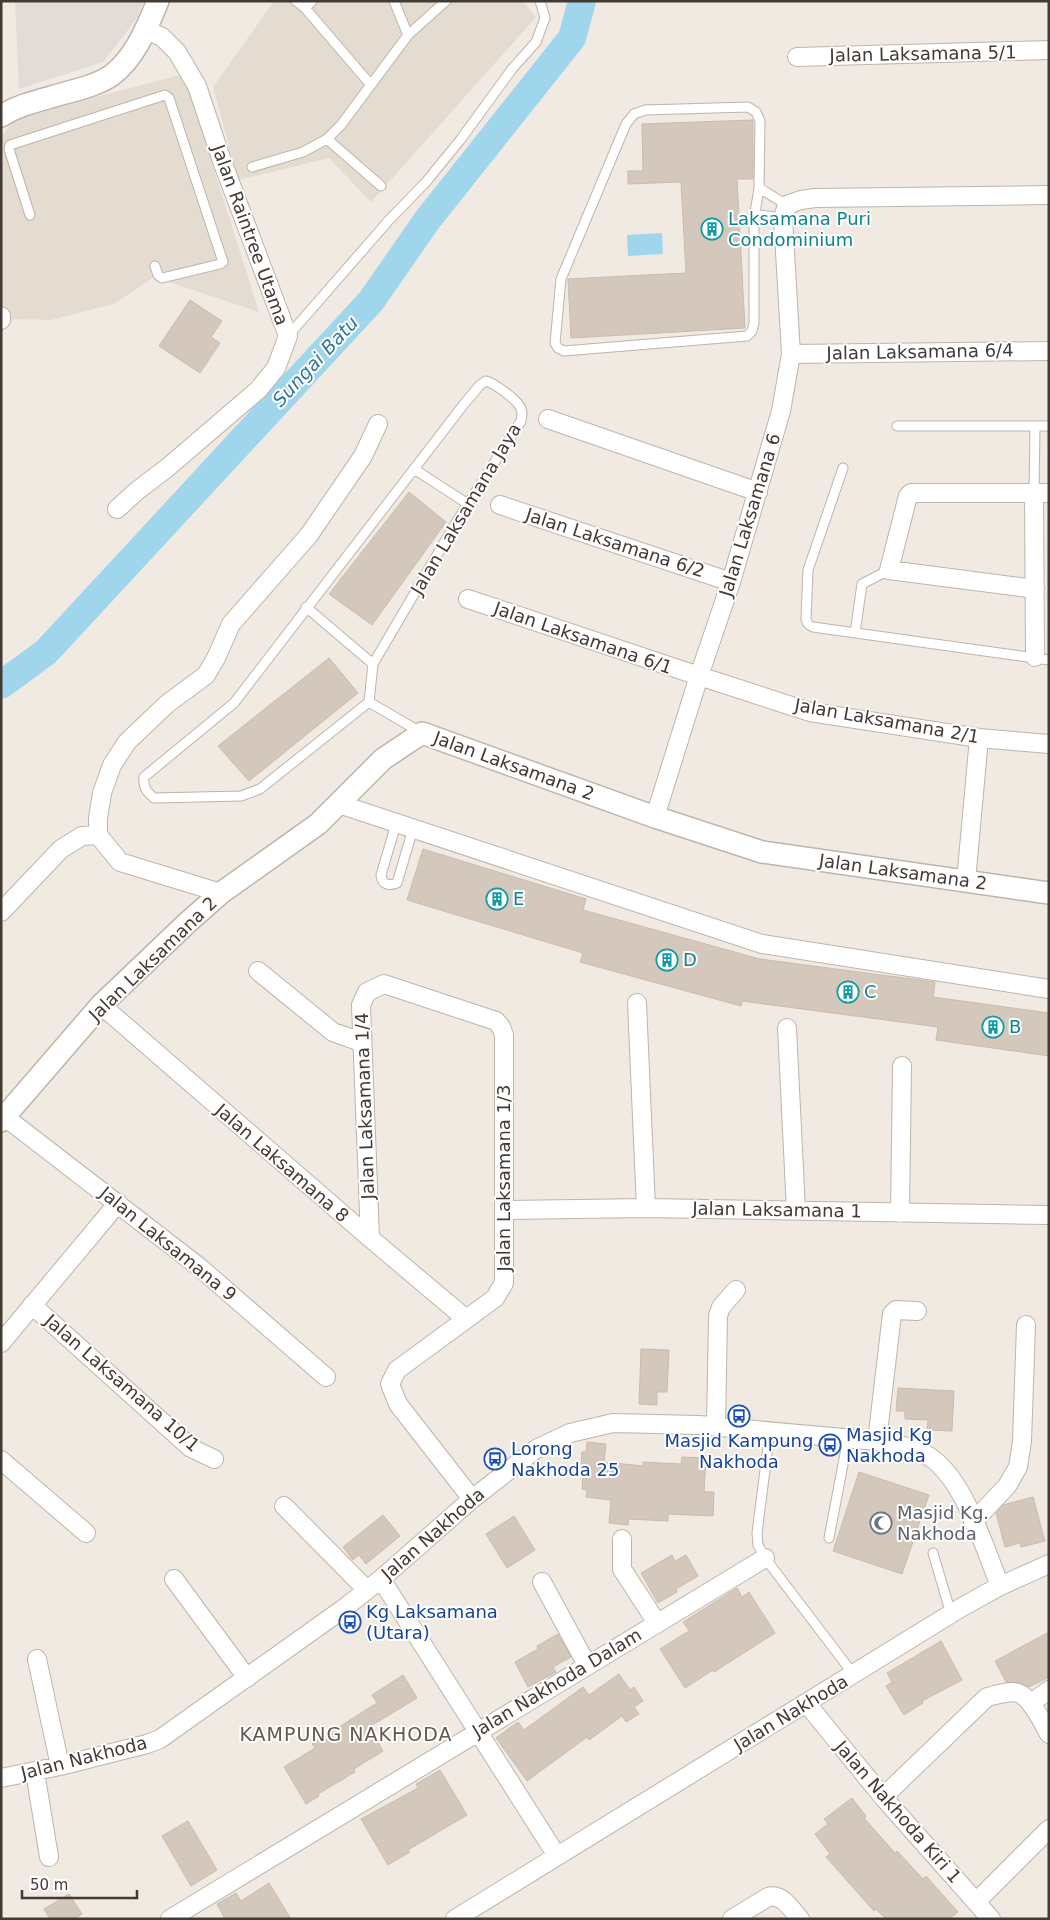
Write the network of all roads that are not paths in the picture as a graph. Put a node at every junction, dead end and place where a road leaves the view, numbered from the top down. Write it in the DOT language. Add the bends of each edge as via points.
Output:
graph roads {
  1 [pos="158,1"];
  2 [pos="296,1"];
  3 [pos="394,1"];
  4 [pos="446,1"];
  5 [pos="540,1"];
  6 [pos="308,4"];
  7 [pos="146,30"];
  8 [pos="408,35"];
  9 [pos="1049,50"];
  10 [pos="797,57"];
  11 [pos="371,85"];
  12 [pos="1,116"];
  13 [pos="327,139"];
  14 [pos="252,167"];
  15 [pos="381,186"];
  16 [pos="759,188"];
  17 [pos="1049,194"];
  18 [pos="755,212"];
  19 [pos="785,212"];
  20 [pos="30,215"];
  21 [pos="155,266"];
  22 [pos="288,336"];
  23 [pos="1049,351"];
  24 [pos="790,354"];
  25 [pos="548,419"];
  26 [pos="378,424"];
  27 [pos="897,426"];
  28 [pos="1035,426"];
  29 [pos="1049,426"];
  30 [pos="843,468"];
  31 [pos="414,469"];
  32 [pos="758,492"];
  33 [pos="1041,493"];
  34 [pos="468,504"];
  35 [pos="500,505"];
  36 [pos="117,509"];
  37 [pos="889,570"];
  38 [pos="731,582"];
  39 [pos="1035,589"];
  40 [pos="468,599"];
  41 [pos="306,607"];
  42 [pos="855,634"];
  43 [pos="1042,658"];
  44 [pos="373,664"];
  45 [pos="699,676"];
  46 [pos="369,702"];
  47 [pos="422,733"];
  48 [pos="979,738"];
  49 [pos="1049,744"];
  50 [pos="339,804"];
  51 [pos="655,817"];
  52 [pos="404,827"];
  53 [pos="98,835"];
  54 [pos="966,881"];
  55 [pos="221,893"];
  56 [pos="1049,893"];
  57 [pos="1,912"];
  58 [pos="258,971"];
  59 [pos="1049,989"];
  60 [pos="637,1003"];
  61 [pos="101,1006"];
  62 [pos="496,1022"];
  63 [pos="787,1028"];
  64 [pos="361,1042"];
  65 [pos="902,1066"];
  66 [pos="3,1119"];
  67 [pos="118,1203"];
  68 [pos="646,1208"];
  69 [pos="505,1210"];
  70 [pos="796,1210"];
  71 [pos="900,1212"];
  72 [pos="1049,1215"];
  73 [pos="370,1238"];
  74 [pos="736,1290"];
  75 [pos="32,1305"];
  76 [pos="917,1311"];
  77 [pos="465,1318"];
  78 [pos="1026,1325"];
  79 [pos="1,1343"];
  80 [pos="326,1377"];
  81 [pos="716,1426"];
  82 [pos="770,1431"];
  83 [pos="848,1438"];
  84 [pos="877,1441"];
  85 [pos="214,1459"];
  86 [pos="1,1460"];
  87 [pos="472,1499"];
  88 [pos="284,1506"];
  89 [pos="974,1522"];
  90 [pos="86,1532"];
  91 [pos="829,1538"];
  92 [pos="622,1539"];
  93 [pos="933,1553"];
  94 [pos="765,1558"];
  95 [pos="1049,1564"];
  96 [pos="174,1579"];
  97 [pos="542,1582"];
  98 [pos="374,1584"];
  99 [pos="1000,1586"];
  100 [pos="951,1614"];
  101 [pos="657,1623"];
  102 [pos="37,1659"];
  103 [pos="587,1665"];
  104 [pos="854,1675"];
  105 [pos="247,1678"];
  106 [pos="1049,1690"];
  107 [pos="1031,1703"];
  108 [pos="807,1704"];
  109 [pos="478,1731"];
  110 [pos="1049,1734"];
  111 [pos="60,1766"];
  112 [pos="35,1772"];
  113 [pos="1,1778"];
  114 [pos="883,1797"];
  115 [pos="1049,1829"];
  116 [pos="557,1856"];
  117 [pos="49,1857"];
  118 [pos="976,1902"];
  119 [pos="170,1919"];
  120 [pos="455,1919"];
  121 [pos="732,1919"];
  122 [pos="800,1919"];
  123 [pos="991,1919"];
  1 -- 7 [label="street"];
  2 -- 6 [label="lane"];
  3 -- 8 [label="lane"];
  4 -- 8 [label="lane"];
  5 -- 22 [label="lane" via="545,18 536,42 426,182"];
  6 -- 11 [label="lane"];
  7 -- 12 [label="street" via="127,60 111,76 14,108"];
  7 -- 22 [label="street, Jalan Raintree Utama" via="162,37 177,52 197,86"];
  8 -- 11 [label="lane"];
  9 -- 10 [label="street, Jalan Laksamana 5/1"];
  11 -- 13 [label="lane"];
  13 -- 14 [label="lane" via="303,152"];
  13 -- 15 [label="lane"];
  16 -- 18 [label="lane"];
  16 -- 18 [label="lane" via="760,121 756,112 748,107 645,110 634,114 626,124 561,279 555,343 558,348 747,336 754,323"];
  16 -- 19 [label="lane"];
  17 -- 19 [label="street" via="815,198 801,200"];
  18 -- 19 [label="lane" via="759,215"];
  19 -- 24 [label="street, Jalan Laksamana 6"];
  20 -- 21 [label="lane" via="10,145 165,95 169,98 223,262 162,278"];
  22 -- 36 [label="street, Jalan Raintree Utama" via="276,368 258,390"];
  23 -- 24 [label="street, Jalan Laksamana 6/4"];
  24 -- 32 [label="street, Jalan Laksamana 6" via="781,410"];
  25 -- 32 [label="street"];
  26 -- 53 [label="street" via="363,456 309,534 231,624 206,675 167,704 127,742 112,765 102,793"];
  27 -- 28 [label="lane"];
  28 -- 29 [label="lane"];
  28 -- 33 [label="lane"];
  30 -- 42 [label="lane" via="808,570 806,619 813,627"];
  31 -- 34 [label="lane"];
  31 -- 34 [label="lane, Jalan Laksamana Jaya" via="480,385 492,382 519,405 521,421"];
  31 -- 41 [label="lane, Jalan Laksamana Jaya"];
  32 -- 38 [label="street, Jalan Laksamana 6"];
  33 -- 37 [label="street" via="911,493"];
  33 -- 39 [label="street"];
  34 -- 44 [label="lane, Jalan Laksamana Jaya"];
  35 -- 38 [label="street, Jalan Laksamana 6/2"];
  37 -- 39 [label="street"];
  37 -- 42 [label="lane" via="862,584"];
  38 -- 45 [label="street, Jalan Laksamana 6"];
  39 -- 43 [label="street"];
  40 -- 45 [label="street, Jalan Laksamana 6/1"];
  41 -- 44 [label="lane"];
  41 -- 46 [label="lane, Jalan Laksamana Jaya" via="234,703 144,777 147,792 154,798 250,794"];
  42 -- 43 [label="lane"];
  44 -- 46 [label="lane, Jalan Laksamana Jaya"];
  45 -- 48 [label="street, Jalan Laksamana 2/1" via="810,712"];
  45 -- 51 [label="street, Jalan Laksamana 6"];
  46 -- 47 [label="lane"];
  47 -- 50 [label="street, Jalan Laksamana 2" via="383,759"];
  47 -- 51 [label="street, Jalan Laksamana 2"];
  48 -- 49 [label="street, Jalan Laksamana 2/1"];
  48 -- 54 [label="street"];
  50 -- 52 [label="street"];
  50 -- 55 [label="street, Jalan Laksamana 2" via="318,824"];
  51 -- 54 [label="street, Jalan Laksamana 2" via="762,852"];
  52 -- 52 [label="lane" via="397,884 391,886 384,883 381,875"];
  52 -- 59 [label="street" via="762,944"];
  53 -- 55 [label="street" via="120,862"];
  53 -- 57 [label="street" via="82,836 60,849"];
  54 -- 56 [label="street, Jalan Laksamana 2"];
  55 -- 61 [label="street, Jalan Laksamana 2"];
  58 -- 64 [label="street" via="333,1032"];
  60 -- 68 [label="street"];
  61 -- 66 [label="street, Jalan Laksamana 2"];
  61 -- 73 [label="street, Jalan Laksamana 8"];
  62 -- 64 [label="street, Jalan Laksamana 1/4" via="384,984 367,992 361,1005"];
  62 -- 69 [label="street, Jalan Laksamana 1/3" via="504,1035"];
  63 -- 70 [label="street"];
  64 -- 73 [label="street, Jalan Laksamana 1/4"];
  65 -- 71 [label="street"];
  66 -- 67 [label="street, Jalan Laksamana 9"];
  67 -- 75 [label="street"];
  67 -- 80 [label="street, Jalan Laksamana 9" via="198,1266"];
  68 -- 69 [label="street, Jalan Laksamana 1"];
  68 -- 70 [label="street, Jalan Laksamana 1"];
  69 -- 77 [label="street, Jalan Laksamana 1/3" via="504,1283 495,1298"];
  70 -- 71 [label="street, Jalan Laksamana 1"];
  71 -- 72 [label="street, Jalan Laksamana 1"];
  73 -- 77 [label="street, Jalan Laksamana 8"];
  74 -- 81 [label="street" via="718,1316"];
  75 -- 79 [label="street"];
  75 -- 85 [label="street, Jalan Laksamana 10/1" via="191,1448"];
  76 -- 84 [label="street" via="896,1310 892,1314"];
  77 -- 87 [label="street" via="397,1370 390,1384 398,1404"];
  78 -- 89 [label="street" via="1022,1441 1018,1467 1007,1486"];
  81 -- 82 [label="street, Jalan Nakhoda"];
  81 -- 87 [label="street, Jalan Nakhoda" via="613,1423 570,1432 536,1449"];
  82 -- 83 [label="street, Jalan Nakhoda"];
  82 -- 94 [label="lane" via="757,1533 758,1545"];
  83 -- 84 [label="street, Jalan Nakhoda"];
  83 -- 91 [label="lane"];
  84 -- 89 [label="street, Jalan Nakhoda" via="925,1453 938,1462 948,1473"];
  86 -- 90 [label="street"];
  87 -- 98 [label="street, Jalan Nakhoda"];
  88 -- 98 [label="street"];
  89 -- 99 [label="street, Jalan Nakhoda"];
  92 -- 101 [label="street" via="622,1569"];
  93 -- 100 [label="lane"];
  94 -- 101 [label="street, Jalan Nakhoda Dalam"];
  94 -- 104 [label="lane"];
  95 -- 99 [label="street, Jalan Nakhoda"];
  96 -- 105 [label="street"];
  97 -- 103 [label="street"];
  98 -- 105 [label="street, Jalan Nakhoda"];
  98 -- 109 [label="street"];
  99 -- 100 [label="street, Jalan Nakhoda"];
  100 -- 104 [label="street, Jalan Nakhoda"];
  101 -- 103 [label="street, Jalan Nakhoda Dalam"];
  102 -- 111 [label="street"];
  103 -- 109 [label="street, Jalan Nakhoda Dalam"];
  104 -- 108 [label="street, Jalan Nakhoda"];
  105 -- 111 [label="street, Jalan Nakhoda" via="160,1739"];
  106 -- 107 [label="street"];
  107 -- 110 [label="street"];
  107 -- 114 [label="street" via="1019,1693 1006,1692 987,1697"];
  108 -- 114 [label="street, Jalan Nakhoda Kiri 1"];
  108 -- 116 [label="street, Jalan Nakhoda"];
  109 -- 116 [label="street"];
  109 -- 119 [label="street, Jalan Nakhoda Dalam"];
  111 -- 112 [label="street, Jalan Nakhoda"];
  112 -- 113 [label="street, Jalan Nakhoda"];
  112 -- 117 [label="street"];
  114 -- 118 [label="street, Jalan Nakhoda Kiri 1"];
  115 -- 118 [label="street"];
  116 -- 120 [label="street, Jalan Nakhoda"];
  118 -- 123 [label="street, Jalan Nakhoda Kiri 1"];
  121 -- 122 [label="street" via="774,1895 781,1898"];
}
